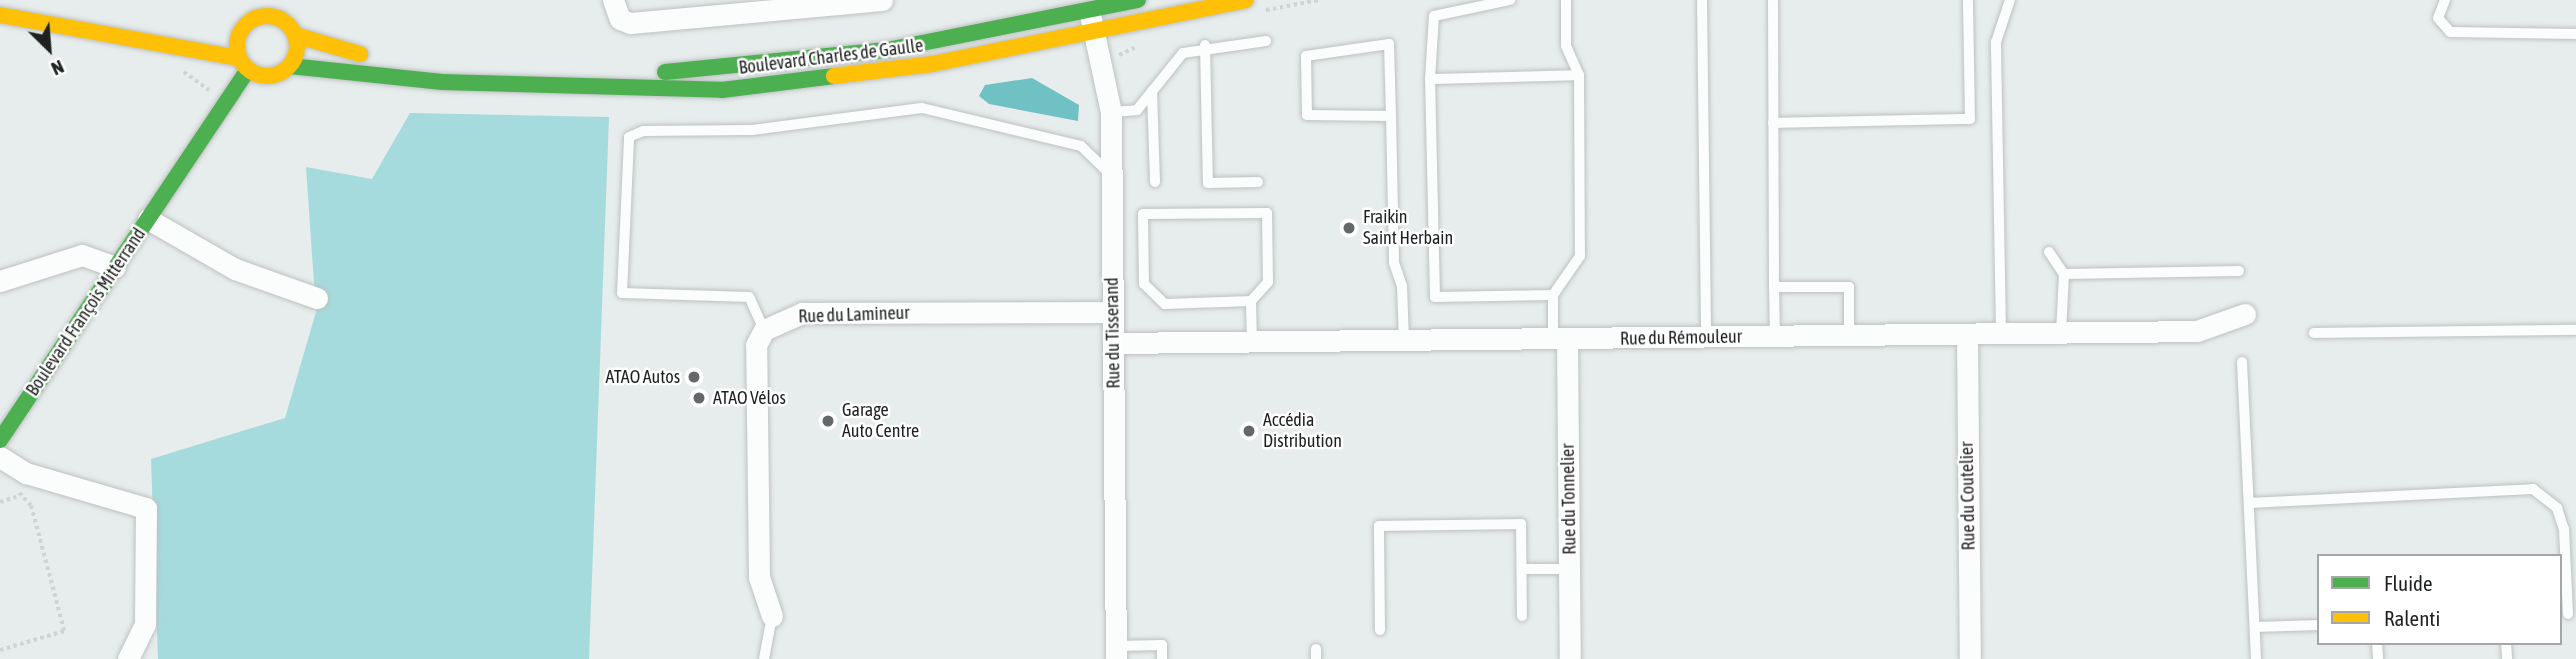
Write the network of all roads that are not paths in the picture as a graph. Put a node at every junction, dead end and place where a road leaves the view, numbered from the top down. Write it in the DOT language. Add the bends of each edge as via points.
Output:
graph roads {
  1 [pos="10,0"];
  2 [pos="298,0"];
  3 [pos="613,0"];
  4 [pos="882,0"];
  5 [pos="1138,0"];
  6 [pos="1246,0"];
  7 [pos="1510,0"];
  8 [pos="1566,0"];
  9 [pos="1702,0"];
  10 [pos="1773,0"];
  11 [pos="1968,0"];
  12 [pos="2010,0"];
  13 [pos="2445,0"];
  14 [pos="1089,9"];
  15 [pos="104,14"];
  16 [pos="0,15"];
  17 [pos="282,20"];
  18 [pos="1094,33"];
  19 [pos="2576,34"];
  20 [pos="295,35"];
  21 [pos="1266,41"];
  22 [pos="1205,46"];
  23 [pos="243,64"];
  24 [pos="290,66"];
  25 [pos="1580,75"];
  26 [pos="1430,79"];
  27 [pos="1152,91"];
  28 [pos="1111,112"];
  29 [pos="1391,116"];
  30 [pos="1773,123"];
  31 [pos="1112,176"];
  32 [pos="1155,182"];
  33 [pos="1258,182"];
  34 [pos="148,219"];
  35 [pos="2049,253"];
  36 [pos="115,267"];
  37 [pos="2239,271"];
  38 [pos="2063,274"];
  39 [pos="0,281"];
  40 [pos="1774,288"];
  41 [pos="1553,295"];
  42 [pos="317,298"];
  43 [pos="1251,301"];
  44 [pos="1112,312"];
  45 [pos="2245,314"];
  46 [pos="764,330"];
  47 [pos="2576,330"];
  48 [pos="2001,333"];
  49 [pos="2061,333"];
  50 [pos="2314,333"];
  51 [pos="1967,334"];
  52 [pos="1849,335"];
  53 [pos="1775,336"];
  54 [pos="1706,337"];
  55 [pos="1560,339"];
  56 [pos="1404,340"];
  57 [pos="1252,341"];
  58 [pos="1113,343"];
  59 [pos="2242,362"];
  60 [pos="0,440"];
  61 [pos="0,457"];
  62 [pos="2249,503"];
  63 [pos="1522,569"];
  64 [pos="1569,569"];
  65 [pos="2568,614"];
  66 [pos="772,616"];
  67 [pos="1522,616"];
  68 [pos="2317,625"];
  69 [pos="2255,627"];
  70 [pos="1380,630"];
  71 [pos="1116,652"];
  72 [pos="128,659"];
  73 [pos="764,659"];
  74 [pos="1163,659"];
  75 [pos="1570,659"];
  76 [pos="1970,659"];
  77 [pos="2256,659"];
  1 -- 15 [label="street"];
  2 -- 17 [label="street"];
  3 -- 4 [label="street" via="620,19 630,23"];
  5 -- 14 [label="street, Boulevard Charles de Gaulle"];
  6 -- 18 [label="street, Boulevard Charles de Gaulle"];
  7 -- 26 [label="lane" via="1434,16"];
  8 -- 25 [label="lane" via="1566,46"];
  9 -- 54 [label="lane"];
  10 -- 30 [label="lane"];
  11 -- 30 [label="lane" via="1970,119"];
  12 -- 48 [label="lane" via="1996,43"];
  13 -- 19 [label="lane" via="2438,18 2450,32"];
  14 -- 18 [label="street, Rue du Tisserand"];
  14 -- 20 [label="street, Boulevard Charles de Gaulle" via="887,50 738,67 601,72 384,57"];
  16 -- 23 [label="street"];
  17 -- 20 [label="street"];
  17 -- 23 [label="street" via="256,18 231,35"];
  18 -- 24 [label="street, Boulevard Charles de Gaulle" via="808,83 722,90 469,83"];
  18 -- 28 [label="street, Rue du Tisserand"];
  20 -- 24 [label="street"];
  21 -- 22 [label="lane"];
  22 -- 27 [label="lane" via="1183,53"];
  22 -- 33 [label="lane" via="1208,183"];
  23 -- 24 [label="street" via="265,77"];
  23 -- 34 [label="street, Boulevard François Mitterrand"];
  25 -- 26 [label="lane"];
  25 -- 41 [label="lane" via="1580,256"];
  26 -- 41 [label="lane" via="1434,297"];
  27 -- 28 [label="lane" via="1137,110"];
  27 -- 32 [label="lane"];
  28 -- 31 [label="street, Rue du Tisserand"];
  29 -- 29 [label="lane" via="1390,44 1306,55 1307,115"];
  29 -- 56 [label="lane" via="1394,263 1402,286"];
  30 -- 40 [label="lane"];
  31 -- 44 [label="street, Rue du Tisserand"];
  31 -- 46 [label="lane" via="1082,146 922,108 774,128 643,131 629,137 622,293 750,297"];
  34 -- 36 [label="street, Boulevard François Mitterrand"];
  34 -- 42 [label="street, Boulevard François Mitterrand" via="235,269"];
  35 -- 38 [label="lane"];
  36 -- 39 [label="street" via="82,255"];
  36 -- 60 [label="street, Boulevard François Mitterrand"];
  37 -- 38 [label="lane"];
  38 -- 49 [label="lane"];
  40 -- 52 [label="lane" via="1849,287"];
  40 -- 53 [label="lane"];
  41 -- 55 [label="lane"];
  43 -- 43 [label="lane" via="1164,304 1144,284 1143,214 1267,213 1268,282"];
  43 -- 57 [label="lane"];
  44 -- 46 [label="street, Rue du Lamineur" via="802,313"];
  44 -- 58 [label="street, Rue du Tisserand"];
  45 -- 49 [label="street, Rue du Rémouleur" via="2197,331"];
  46 -- 66 [label="street" via="756,345 759,577"];
  47 -- 50 [label="lane"];
  48 -- 49 [label="street, Rue du Rémouleur"];
  48 -- 51 [label="street, Rue du Rémouleur"];
  51 -- 52 [label="street, Rue du Rémouleur"];
  51 -- 76 [label="street, Rue du Coutelier"];
  52 -- 53 [label="street, Rue du Rémouleur"];
  53 -- 54 [label="street, Rue du Rémouleur"];
  54 -- 55 [label="street, Rue du Rémouleur"];
  55 -- 56 [label="street, Rue du Rémouleur"];
  55 -- 64 [label="street, Rue du Tonnelier"];
  56 -- 57 [label="street, Rue du Rémouleur"];
  57 -- 58 [label="street, Rue du Rémouleur"];
  58 -- 71 [label="street, Rue du Tisserand"];
  59 -- 62 [label="lane"];
  61 -- 72 [label="street" via="26,473 146,508 145,624"];
  62 -- 65 [label="lane" via="2533,489 2557,508 2564,530"];
  62 -- 69 [label="lane"];
  63 -- 64 [label="lane"];
  63 -- 67 [label="lane"];
  63 -- 70 [label="lane" via="1521,524 1378,526"];
  64 -- 75 [label="street, Rue du Tonnelier"];
  66 -- 73 [label="lane"];
  68 -- 69 [label="lane"];
  69 -- 77 [label="lane"];
  71 -- 74 [label="lane" via="1162,645"];
}
